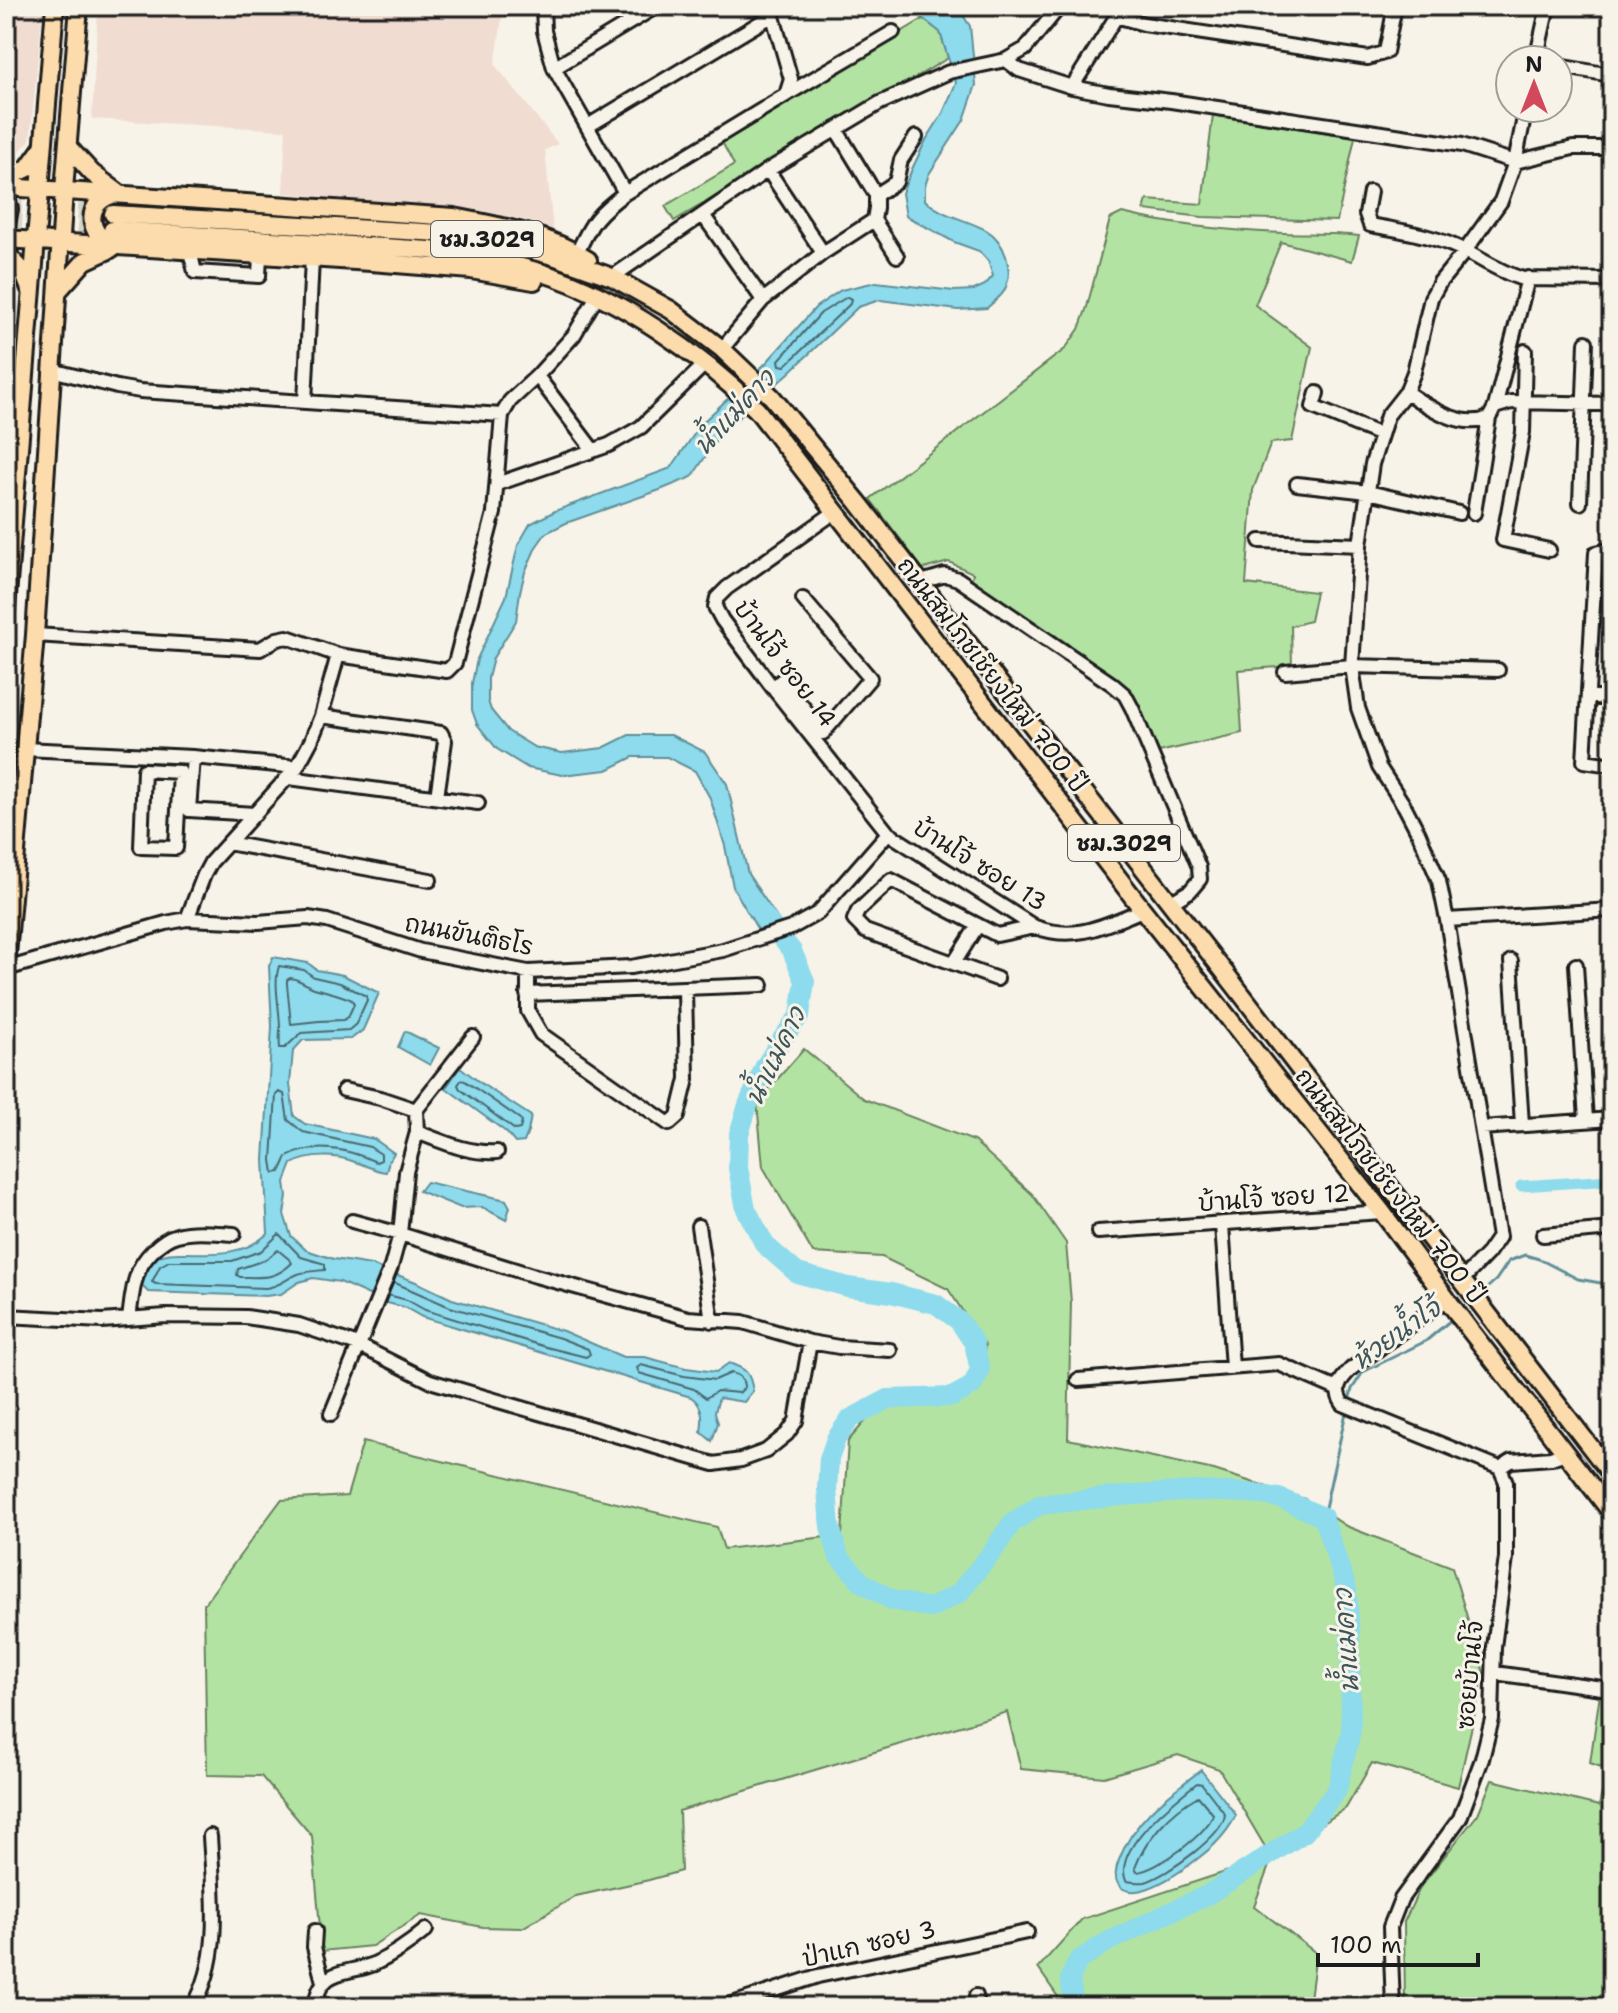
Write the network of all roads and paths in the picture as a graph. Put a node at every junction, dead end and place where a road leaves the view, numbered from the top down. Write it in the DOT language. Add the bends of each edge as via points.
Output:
graph roads {
  1 [pos="55,6"];
  2 [pos="79,6"];
  3 [pos="543,6"];
  4 [pos="657,6"];
  5 [pos="1060,6"];
  6 [pos="1395,6"];
  7 [pos="1548,6"];
  8 [pos="771,10"];
  9 [pos="1120,11"];
  10 [pos="893,32"];
  11 [pos="1540,44"];
  12 [pos="1001,61"];
  13 [pos="554,68"];
  14 [pos="1574,69"];
  15 [pos="1605,74"];
  16 [pos="1072,87"];
  17 [pos="786,95"];
  18 [pos="1523,124"];
  19 [pos="588,126"];
  20 [pos="836,129"];
  21 [pos="916,137"];
  22 [pos="44,144"];
  23 [pos="68,147"];
  24 [pos="1612,148"];
  25 [pos="1515,162"];
  26 [pos="768,170"];
  27 [pos="6,179"];
  28 [pos="6,187"];
  29 [pos="40,189"];
  30 [pos="64,190"];
  31 [pos="1370,192"];
  32 [pos="625,193"];
  33 [pos="121,194"];
  34 [pos="876,195"];
  35 [pos="6,199"];
  36 [pos="703,215"];
  37 [pos="874,220"];
  38 [pos="6,224"];
  39 [pos="114,230"];
  40 [pos="6,239"];
  41 [pos="36,241"];
  42 [pos="61,243"];
  43 [pos="1465,251"];
  44 [pos="6,253"];
  45 [pos="577,253"];
  46 [pos="823,253"];
  47 [pos="897,256"];
  48 [pos="312,259"];
  49 [pos="612,277"];
  50 [pos="1528,278"];
  51 [pos="1612,280"];
  52 [pos="31,290"];
  53 [pos="58,291"];
  54 [pos="592,294"];
  55 [pos="763,300"];
  56 [pos="1586,342"];
  57 [pos="722,349"];
  58 [pos="1525,351"];
  59 [pos="706,363"];
  60 [pos="52,370"];
  61 [pos="537,376"];
  62 [pos="1406,392"];
  63 [pos="1317,393"];
  64 [pos="305,402"];
  65 [pos="1523,402"];
  66 [pos="1583,404"];
  67 [pos="1612,404"];
  68 [pos="1492,413"];
  69 [pos="502,415"];
  70 [pos="1381,435"];
  71 [pos="593,450"];
  72 [pos="497,484"];
  73 [pos="1297,484"];
  74 [pos="1368,492"];
  75 [pos="1580,503"];
  76 [pos="835,512"];
  77 [pos="1459,513"];
  78 [pos="1474,513"];
  79 [pos="1260,541"];
  80 [pos="1360,545"];
  81 [pos="1612,549"];
  82 [pos="1549,550"];
  83 [pos="921,582"];
  84 [pos="803,599"];
  85 [pos="6,608"];
  86 [pos="35,635"];
  87 [pos="338,655"];
  88 [pos="1352,666"];
  89 [pos="1498,670"];
  90 [pos="1285,672"];
  91 [pos="773,688"];
  92 [pos="1588,696"];
  93 [pos="1612,699"];
  94 [pos="321,716"];
  95 [pos="24,749"];
  96 [pos="145,755"];
  97 [pos="193,757"];
  98 [pos="1612,765"];
  99 [pos="144,770"];
  100 [pos="293,772"];
  101 [pos="437,797"];
  102 [pos="478,803"];
  103 [pos="255,814"];
  104 [pos="1608,829"];
  105 [pos="888,833"];
  106 [pos="228,843"];
  107 [pos="1612,852"];
  108 [pos="430,880"];
  109 [pos="1170,903"];
  110 [pos="1143,910"];
  111 [pos="1612,910"];
  112 [pos="187,919"];
  113 [pos="1447,920"];
  114 [pos="978,925"];
  115 [pos="1035,927"];
  116 [pos="1511,961"];
  117 [pos="954,963"];
  118 [pos="1576,965"];
  119 [pos="6,968"];
  120 [pos="528,972"];
  121 [pos="997,979"];
  122 [pos="762,985"];
  123 [pos="685,989"];
  124 [pos="527,994"];
  125 [pos="473,1037"];
  126 [pos="344,1090"];
  127 [pos="416,1110"];
  128 [pos="1612,1119"];
  129 [pos="1586,1120"];
  130 [pos="1522,1124"];
  131 [pos="1481,1128"];
  132 [pos="417,1132"];
  133 [pos="497,1152"];
  134 [pos="1382,1212"];
  135 [pos="352,1221"];
  136 [pos="1222,1225"];
  137 [pos="698,1226"];
  138 [pos="1612,1229"];
  139 [pos="1098,1232"];
  140 [pos="234,1234"];
  141 [pos="400,1234"];
  142 [pos="1543,1235"];
  143 [pos="1467,1286"];
  144 [pos="1449,1302"];
  145 [pos="6,1316"];
  146 [pos="129,1319"];
  147 [pos="712,1321"];
  148 [pos="810,1342"];
  149 [pos="358,1345"];
  150 [pos="890,1350"];
  151 [pos="1232,1367"];
  152 [pos="1078,1380"];
  153 [pos="1337,1389"];
  154 [pos="331,1414"];
  155 [pos="1565,1453"];
  156 [pos="1500,1468"];
  157 [pos="1612,1475"];
  158 [pos="1612,1513"];
  159 [pos="1495,1673"];
  160 [pos="1609,1689"];
  161 [pos="210,1836"];
  162 [pos="426,1930"];
  163 [pos="315,1931"];
  164 [pos="1027,1932"];
  165 [pos="323,1982"];
  166 [pos="6,2006"];
  167 [pos="17,2007"];
  168 [pos="193,2007"];
  169 [pos="315,2007"];
  170 [pos="723,2007"];
  171 [pos="1393,2007"];
  1 -- 22 [label="main road"];
  2 -- 23 [label="main road"];
  3 -- 13 [label="street"];
  4 -- 13 [label="street"];
  5 -- 12 [label="street" via="1025,49"];
  6 -- 9 [label="street" via="1386,52 1368,58 1144,24"];
  7 -- 11 [label="street"];
  8 -- 17 [label="street" via="791,79"];
  8 -- 19 [label="street"];
  9 -- 16 [label="street"];
  10 -- 17 [label="street"];
  12 -- 16 [label="street"];
  12 -- 20 [label="street" via="949,72"];
  13 -- 19 [label="street"];
  14 -- 15 [label="street"];
  16 -- 25 [label="street" via="1462,145"];
  17 -- 32 [label="street"];
  18 -- 25 [label="street"];
  19 -- 32 [label="street"];
  20 -- 26 [label="street"];
  20 -- 34 [label="street"];
  21 -- 34 [label="street" via="901,160 896,182"];
  22 -- 27 [label="main road" via="28,168"];
  22 -- 29 [label="main road"];
  23 -- 30 [label="main road"];
  23 -- 33 [label="main road"];
  24 -- 25 [label="street" via="1573,148"];
  25 -- 43 [label="street" via="1501,201"];
  26 -- 36 [label="street"];
  26 -- 46 [label="street"];
  28 -- 29 [label="main road"];
  29 -- 30 [label="main road"];
  29 -- 41 [label="main road"];
  30 -- 33 [label="main road"];
  30 -- 42 [label="main road"];
  31 -- 43 [label="street" via="1370,225 1419,234"];
  32 -- 45 [label="street" via="601,211"];
  33 -- 39 [label="main road" via="105,198 92,218 101,240"];
  33 -- 45 [label="main road" via="454,217 540,237"];
  34 -- 37 [label="street"];
  35 -- 38 [label="main road"];
  36 -- 49 [label="street"];
  36 -- 55 [label="street"];
  37 -- 46 [label="street"];
  37 -- 47 [label="street"];
  39 -- 42 [label="main road"];
  39 -- 48 [label="main road" via="190,251"];
  39 -- 49 [label="main road, ถนนสมโภชเชียงใหม่ 700 ปี / ชม.3029" via="440,233 527,248"];
  39 -- 53 [label="main road"];
  39 -- 54 [label="main road, ถนนสมโภชเชียงใหม่ 700 ปี / ชม.3029" via="430,250 544,273"];
  40 -- 41 [label="main road"];
  41 -- 42 [label="main road"];
  41 -- 52 [label="main road"];
  42 -- 53 [label="main road"];
  43 -- 50 [label="street" via="1510,275"];
  43 -- 62 [label="street" via="1431,298"];
  44 -- 52 [label="main road" via="23,271"];
  45 -- 49 [label="main road"];
  46 -- 55 [label="street"];
  48 -- 54 [label="main road" via="471,270"];
  48 -- 64 [label="street"];
  49 -- 57 [label="main road, ถนนสมโภชเชียงใหม่ 700 ปี / ชม.3029" via="671,310"];
  50 -- 51 [label="street"];
  50 -- 68 [label="street"];
  52 -- 85 [label="main road"];
  53 -- 60 [label="main road"];
  54 -- 59 [label="main road, ถนนสมโภชเชียงใหม่ 700 ปี / ชม.3029"];
  54 -- 61 [label="street" via="574,335"];
  55 -- 57 [label="street"];
  56 -- 66 [label="street"];
  57 -- 83 [label="main road, ถนนสมโภชเชียงใหม่ 700 ปี / ชม.3029" via="772,397"];
  58 -- 65 [label="street"];
  59 -- 71 [label="street" via="641,427"];
  59 -- 76 [label="main road, ถนนสมโภชเชียงใหม่ 700 ปี / ชม.3029" via="757,410"];
  60 -- 64 [label="street" via="140,391"];
  60 -- 86 [label="main road"];
  61 -- 69 [label="street"];
  61 -- 71 [label="street"];
  62 -- 68 [label="street" via="1451,417 1478,423"];
  62 -- 70 [label="street" via="1387,416"];
  63 -- 70 [label="street" via="1313,407"];
  64 -- 69 [label="street"];
  65 -- 66 [label="street"];
  65 -- 68 [label="street" via="1511,402"];
  65 -- 82 [label="street" via="1523,432 1503,540"];
  66 -- 67 [label="street"];
  66 -- 75 [label="street"];
  68 -- 78 [label="street"];
  69 -- 72 [label="street"];
  70 -- 74 [label="street"];
  71 -- 72 [label="street"];
  72 -- 87 [label="street" via="491,530 455,663 447,671"];
  73 -- 74 [label="street"];
  74 -- 77 [label="street"];
  74 -- 80 [label="street"];
  76 -- 91 [label="street, บ้านโจ้ ซอย 14" via="717,598 722,620"];
  76 -- 110 [label="main road, ถนนสมโภชเชียงใหม่ 700 ปี / ชม.3029"];
  79 -- 80 [label="street"];
  80 -- 88 [label="street"];
  81 -- 92 [label="street" via="1596,553"];
  83 -- 109 [label="main road, ถนนสมโภชเชียงใหม่ 700 ปี / ชม.3029"];
  83 -- 109 [label="street" via="945,575 958,579 1125,695 1199,867 1200,879"];
  84 -- 91 [label="street" via="870,678 823,733 782,680"];
  86 -- 87 [label="street" via="260,649 287,637"];
  86 -- 95 [label="main road"];
  87 -- 94 [label="street"];
  88 -- 89 [label="street"];
  88 -- 90 [label="street"];
  88 -- 113 [label="street" via="1358,708 1379,767 1419,834 1439,881"];
  91 -- 105 [label="street, บ้านโจ้ ซอย 14"];
  92 -- 93 [label="street"];
  92 -- 98 [label="street" via="1584,761"];
  94 -- 100 [label="street"];
  94 -- 101 [label="street" via="441,733 445,741"];
  95 -- 96 [label="street"];
  95 -- 119 [label="main road"];
  96 -- 97 [label="street"];
  96 -- 99 [label="street"];
  97 -- 100 [label="street"];
  97 -- 103 [label="street" via="189,810"];
  99 -- 99 [label="street" via="180,772 176,848 141,847"];
  100 -- 101 [label="street"];
  100 -- 103 [label="street"];
  101 -- 102 [label="street"];
  103 -- 106 [label="street"];
  104 -- 107 [label="street"];
  105 -- 115 [label="street, บ้านโจ้ ซอย 13"];
  105 -- 120 [label="street, ถนนขันติธโร" via="818,913 791,928 723,950 631,967"];
  106 -- 108 [label="street"];
  106 -- 112 [label="street" via="211,862"];
  109 -- 143 [label="main road, ถนนสมโภชเชียงใหม่ 700 ปี / ชม.3029"];
  110 -- 115 [label="street, บ้านโจ้ ซอย 13" via="1083,932"];
  110 -- 134 [label="main road, ถนนสมโภชเชียงใหม่ 700 ปี / ชม.3029"];
  111 -- 113 [label="street"];
  112 -- 119 [label="street, ถนนขันติธโร"];
  112 -- 120 [label="street, ถนนขันติธโร" via="317,919 421,951"];
  113 -- 131 [label="street"];
  114 -- 115 [label="street" via="997,935"];
  114 -- 117 [label="street"];
  114 -- 117 [label="street" via="891,880 858,911 854,920 865,931"];
  116 -- 130 [label="street"];
  117 -- 121 [label="street"];
  118 -- 129 [label="street"];
  120 -- 124 [label="street"];
  122 -- 123 [label="street"];
  123 -- 124 [label="street"];
  123 -- 124 [label="street" via="687,1079 678,1116 669,1124 541,1034 528,1011"];
  125 -- 127 [label="street"];
  126 -- 127 [label="street"];
  127 -- 132 [label="street"];
  128 -- 129 [label="street"];
  129 -- 130 [label="street"];
  130 -- 131 [label="street"];
  131 -- 143 [label="street" via="1499,1237"];
  132 -- 133 [label="street" via="452,1146"];
  132 -- 141 [label="street" via="406,1172"];
  134 -- 136 [label="street, บ้านโจ้ ซอย 12"];
  134 -- 144 [label="main road, ถนนสมโภชเชียงใหม่ 700 ปี / ชม.3029"];
  135 -- 141 [label="street"];
  136 -- 139 [label="street, บ้านโจ้ ซอย 12"];
  136 -- 151 [label="street"];
  137 -- 147 [label="street"];
  138 -- 142 [label="street"];
  140 -- 146 [label="street" via="175,1235 160,1245 137,1275"];
  141 -- 147 [label="street"];
  141 -- 149 [label="street"];
  143 -- 157 [label="main road, ถนนสมโภชเชียงใหม่ 700 ปี / ชม.3029"];
  144 -- 153 [label="street" via="1351,1369"];
  144 -- 155 [label="main road, ถนนสมโภชเชียงใหม่ 700 ปี / ชม.3029"];
  145 -- 146 [label="street"];
  146 -- 149 [label="street" via="246,1317 299,1325"];
  147 -- 148 [label="street" via="743,1322"];
  148 -- 149 [label="street" via="796,1421 787,1434 766,1451 714,1464 430,1381"];
  148 -- 150 [label="street"];
  149 -- 154 [label="street"];
  151 -- 152 [label="street"];
  151 -- 153 [label="street" via="1279,1364"];
  153 -- 156 [label="street" via="1348,1406"];
  155 -- 156 [label="street" via="1511,1461"];
  155 -- 158 [label="main road, ถนนสมโภชเชียงใหม่ 700 ปี / ชม.3029"];
  156 -- 159 [label="street, ซอยบ้านโจ้" via="1506,1482 1506,1558"];
  159 -- 160 [label="street"];
  159 -- 171 [label="street, ซอยบ้านโจ้" via="1492,1719 1460,1818 1401,1899 1390,1927"];
  161 -- 168 [label="street" via="212,1949"];
  162 -- 165 [label="street" via="399,1952"];
  163 -- 165 [label="street"];
  164 -- 170 [label="street, ป่าแก ซอย 3" via="818,1976"];
  165 -- 169 [label="street"];
  166 -- 167 [label="street"];
}
